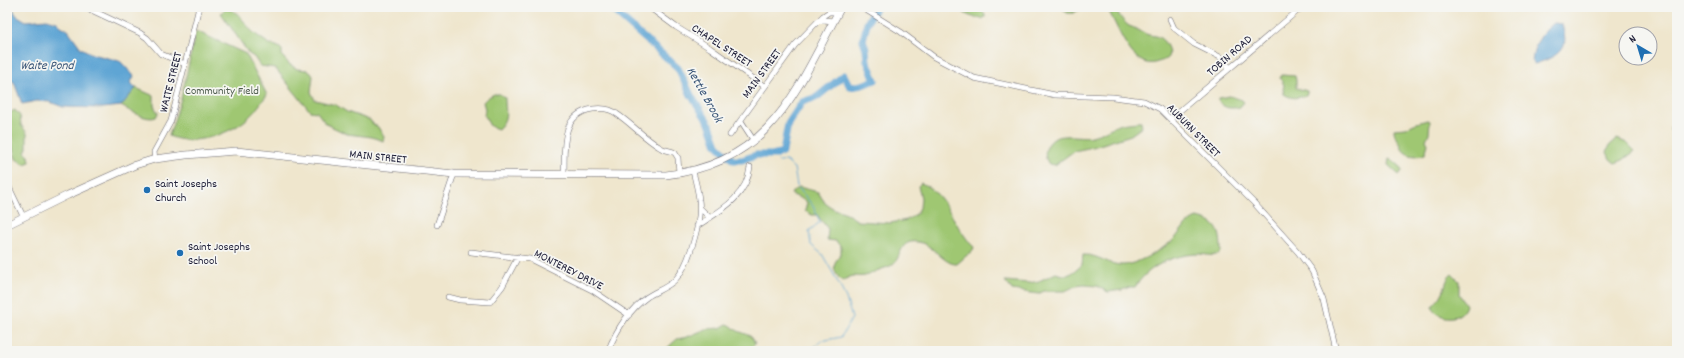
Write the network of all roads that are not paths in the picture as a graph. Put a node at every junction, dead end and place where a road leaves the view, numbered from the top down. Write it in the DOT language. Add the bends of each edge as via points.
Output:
graph roads {
  1 [pos="86,7"];
  2 [pos="199,7"];
  3 [pos="649,7"];
  4 [pos="861,7"];
  5 [pos="1302,7"];
  6 [pos="840,10"];
  7 [pos="1170,19"];
  8 [pos="834,21"];
  9 [pos="818,22"];
  10 [pos="186,64"];
  11 [pos="1230,68"];
  12 [pos="764,86"];
  13 [pos="1170,119"];
  14 [pos="741,121"];
  15 [pos="730,135"];
  16 [pos="754,141"];
  17 [pos="156,158"];
  18 [pos="750,167"];
  19 [pos="693,171"];
  20 [pos="454,174"];
  21 [pos="564,174"];
  22 [pos="679,174"];
  23 [pos="7,182"];
  24 [pos="700,208"];
  25 [pos="23,216"];
  26 [pos="710,218"];
  27 [pos="7,225"];
  28 [pos="437,225"];
  29 [pos="698,226"];
  30 [pos="471,252"];
  31 [pos="518,257"];
  32 [pos="448,297"];
  33 [pos="629,315"];
  34 [pos="608,351"];
  35 [pos="1336,351"];
  1 -- 10 [label="street" via="140,33 148,38 161,54"];
  2 -- 10 [label="street, WAITE STREET"];
  3 -- 12 [label="street, CHAPEL STREET"];
  4 -- 13 [label="street, AUBURN STREET" via="934,57 974,78 1055,95 1140,100 1160,109"];
  5 -- 11 [label="street, TOBIN ROAD"];
  6 -- 8 [label="highway, MAIN STREET"];
  6 -- 9 [label="street, MAIN STREET" via="829,12"];
  7 -- 11 [label="street" via="1174,28 1194,44 1220,57"];
  8 -- 9 [label="street"];
  8 -- 16 [label="highway, MAIN STREET" via="786,106"];
  9 -- 12 [label="street, MAIN STREET" via="795,45"];
  10 -- 17 [label="street, WAITE STREET" via="171,121 154,152"];
  11 -- 13 [label="street, TOBIN ROAD"];
  12 -- 14 [label="street, MAIN STREET"];
  13 -- 35 [label="street, AUBURN STREET" via="1254,203 1312,271 1324,299"];
  14 -- 15 [label="street, MAIN STREET"];
  14 -- 16 [label="street"];
  16 -- 19 [label="highway, MAIN STREET" via="712,165"];
  17 -- 20 [label="highway, MAIN STREET" via="236,151"];
  17 -- 25 [label="highway, MAIN STREET" via="110,175"];
  18 -- 26 [label="street" via="748,179 740,194"];
  19 -- 22 [label="highway, MAIN STREET"];
  19 -- 24 [label="street"];
  20 -- 21 [label="highway, MAIN STREET"];
  20 -- 28 [label="street"];
  21 -- 22 [label="highway, MAIN STREET"];
  21 -- 22 [label="street" via="565,136 568,126 579,114 605,109 616,113 661,148 675,153 678,158"];
  23 -- 25 [label="street"];
  24 -- 26 [label="street"];
  24 -- 29 [label="street"];
  25 -- 27 [label="highway, MAIN STREET"];
  26 -- 29 [label="street"];
  29 -- 33 [label="street" via="688,260 681,273 670,284 643,300"];
  30 -- 31 [label="street, MONTEREY DRIVE"];
  31 -- 32 [label="street" via="502,287 490,302"];
  31 -- 33 [label="street, MONTEREY DRIVE" via="530,259 577,282"];
  33 -- 34 [label="street"];
}
